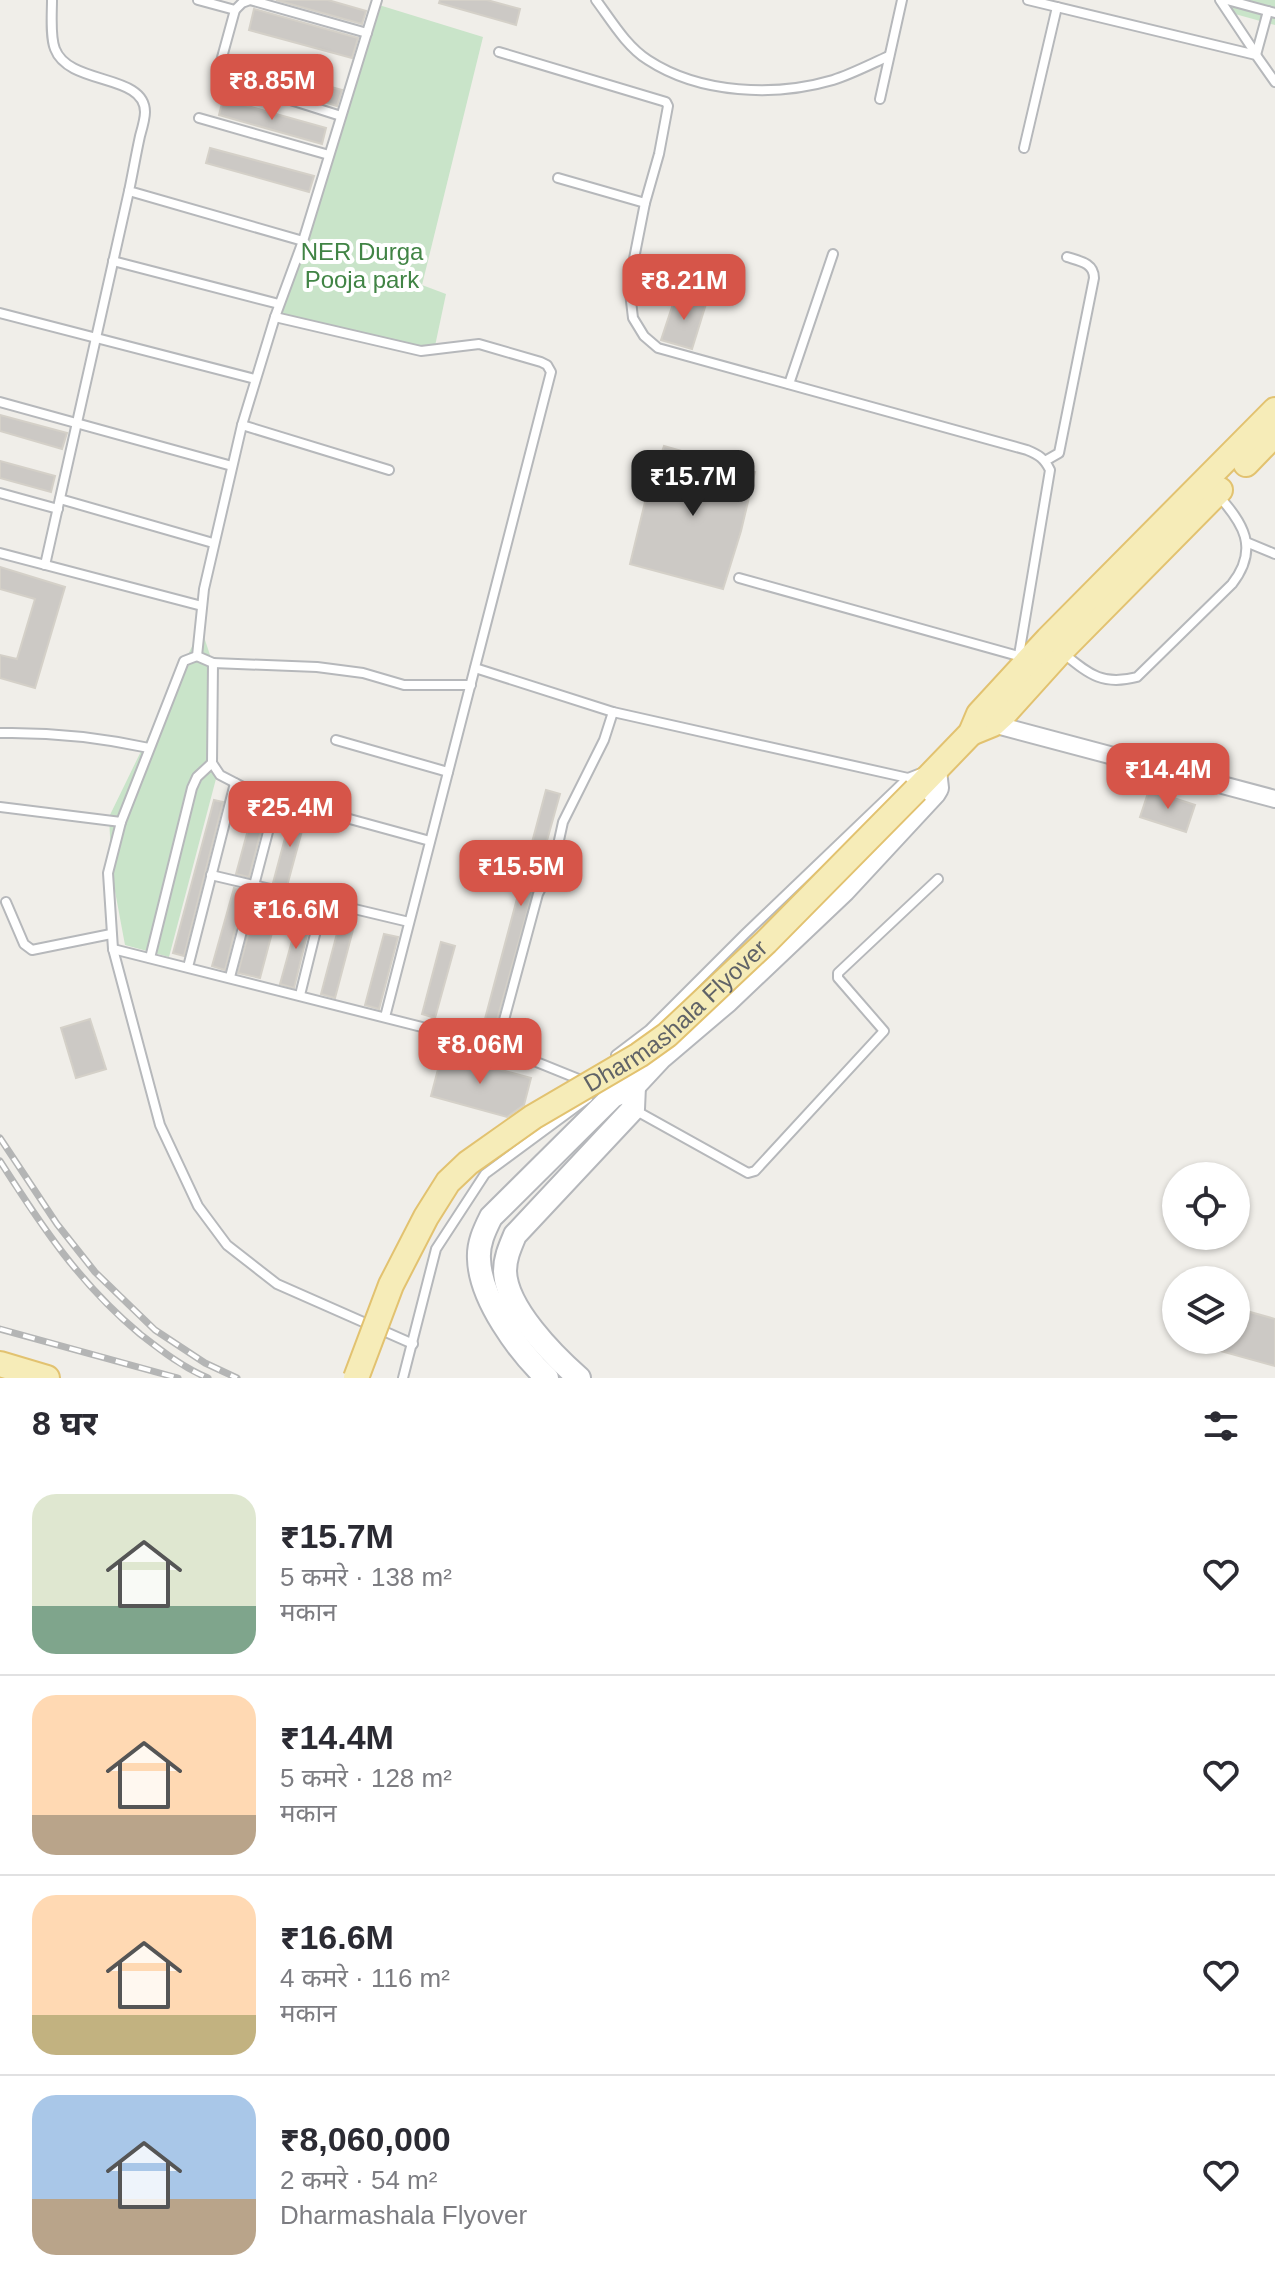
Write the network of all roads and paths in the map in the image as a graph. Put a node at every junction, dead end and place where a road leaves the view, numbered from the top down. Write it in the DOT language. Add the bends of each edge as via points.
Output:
graph roads {
  1 [pos="52,0"];
  2 [pos="198,0"];
  3 [pos="377,0"];
  4 [pos="596,0"];
  5 [pos="902,0"];
  6 [pos="1028,0"];
  7 [pos="1220,0"];
  8 [pos="1227,0"];
  9 [pos="1057,7"];
  10 [pos="235,10"];
  11 [pos="1272,12"];
  12 [pos="367,33"];
  13 [pos="499,52"];
  14 [pos="1256,55"];
  15 [pos="889,56"];
  16 [pos="1275,82"];
  17 [pos="880,99"];
  18 [pos="341,116"];
  19 [pos="199,118"];
  20 [pos="1024,148"];
  21 [pos="329,155"];
  22 [pos="558,178"];
  23 [pos="129,191"];
  24 [pos="645,203"];
  25 [pos="303,241"];
  26 [pos="833,254"];
  27 [pos="1067,257"];
  28 [pos="113,261"];
  29 [pos="279,304"];
  30 [pos="0,313"];
  31 [pos="275,317"];
  32 [pos="97,337"];
  33 [pos="255,379"];
  34 [pos="789,384"];
  35 [pos="0,402"];
  36 [pos="1275,410"];
  37 [pos="78,422"];
  38 [pos="242,425"];
  39 [pos="1275,434"];
  40 [pos="1045,461"];
  41 [pos="232,466"];
  42 [pos="389,470"];
  43 [pos="1211,488"];
  44 [pos="0,493"];
  45 [pos="60,499"];
  46 [pos="58,509"];
  47 [pos="1246,542"];
  48 [pos="213,543"];
  49 [pos="0,553"];
  50 [pos="1275,554"];
  51 [pos="45,565"];
  52 [pos="739,578"];
  53 [pos="202,606"];
  54 [pos="1055,645"];
  55 [pos="197,656"];
  56 [pos="213,663"];
  57 [pos="1018,665"];
  58 [pos="475,668"];
  59 [pos="471,685"];
  60 [pos="613,712"];
  61 [pos="981,724"];
  62 [pos="0,733"];
  63 [pos="336,740"];
  64 [pos="149,748"];
  65 [pos="212,763"];
  66 [pos="935,771"];
  67 [pos="448,772"];
  68 [pos="235,783"];
  69 [pos="912,784"];
  70 [pos="273,798"];
  71 [pos="1275,799"];
  72 [pos="0,807"];
  73 [pos="121,822"];
  74 [pos="430,841"];
  75 [pos="211,875"];
  76 [pos="938,879"];
  77 [pos="254,885"];
  78 [pos="6,902"];
  79 [pos="323,902"];
  80 [pos="409,922"];
  81 [pos="111,934"];
  82 [pos="113,949"];
  83 [pos="150,958"];
  84 [pos="188,967"];
  85 [pos="230,977"];
  86 [pos="300,995"];
  87 [pos="385,1017"];
  88 [pos="497,1046"];
  89 [pos="584,1080"];
  90 [pos="621,1089"];
  91 [pos="413,1344"];
  92 [pos="0,1364"];
  93 [pos="47,1378"];
  94 [pos="356,1378"];
  95 [pos="403,1378"];
  96 [pos="547,1378"];
  97 [pos="579,1378"];
  1 -- 23 [label="lane" via="55,50 68,66 133,89 141,97 145,111"];
  2 -- 10 [label="lane"];
  3 -- 12 [label="lane"];
  4 -- 15 [label="lane" via="647,60 706,84 775,90 808,85 834,80"];
  5 -- 15 [label="lane"];
  6 -- 9 [label="lane"];
  7 -- 14 [label="lane"];
  8 -- 11 [label="lane"];
  9 -- 14 [label="lane"];
  9 -- 20 [label="lane"];
  10 -- 12 [label="lane" via="250,0"];
  10 -- 18 [label="lane" via="221,61 226,78"];
  11 -- 14 [label="lane"];
  12 -- 18 [label="lane"];
  13 -- 24 [label="lane" via="666,102 668,113"];
  14 -- 16 [label="lane"];
  15 -- 17 [label="lane"];
  18 -- 21 [label="lane"];
  19 -- 21 [label="lane"];
  21 -- 25 [label="lane"];
  22 -- 24 [label="lane"];
  23 -- 25 [label="lane"];
  23 -- 28 [label="lane"];
  24 -- 34 [label="lane" via="629,284 633,318 644,336 658,348"];
  25 -- 29 [label="lane"];
  26 -- 34 [label="lane"];
  27 -- 40 [label="lane" via="1090,266 1094,278 1059,453"];
  28 -- 29 [label="lane"];
  28 -- 32 [label="lane"];
  29 -- 31 [label="lane"];
  30 -- 32 [label="lane"];
  31 -- 33 [label="lane"];
  31 -- 58 [label="lane" via="421,351 479,344 547,365 551,372"];
  32 -- 33 [label="lane"];
  32 -- 37 [label="lane"];
  33 -- 38 [label="lane"];
  34 -- 40 [label="lane" via="1027,450"];
  35 -- 37 [label="lane"];
  36 -- 43 [label="main road"];
  37 -- 41 [label="lane"];
  37 -- 45 [label="lane"];
  38 -- 41 [label="lane"];
  38 -- 42 [label="lane"];
  39 -- 43 [label="main road"];
  40 -- 57 [label="lane" via="1050,470"];
  41 -- 48 [label="lane"];
  43 -- 47 [label="lane" via="1237,517"];
  43 -- 54 [label="main road"];
  44 -- 46 [label="lane"];
  45 -- 46 [label="lane"];
  45 -- 48 [label="lane"];
  46 -- 51 [label="lane"];
  47 -- 50 [label="lane"];
  47 -- 54 [label="lane" via="1232,584 1137,677 1099,678"];
  48 -- 53 [label="lane"];
  49 -- 51 [label="lane"];
  51 -- 53 [label="lane"];
  52 -- 57 [label="lane"];
  53 -- 55 [label="lane"];
  54 -- 57 [label="main road"];
  54 -- 61 [label="main road" via="1006,712"];
  55 -- 56 [label="lane"];
  55 -- 64 [label="lane" via="184,661"];
  56 -- 59 [label="lane" via="317,667 404,685"];
  56 -- 65 [label="lane"];
  57 -- 61 [label="main road"];
  58 -- 59 [label="lane"];
  58 -- 60 [label="lane"];
  59 -- 67 [label="lane"];
  60 -- 69 [label="lane"];
  60 -- 88 [label="lane" via="563,822"];
  61 -- 66 [label="main road, Dharmashala Flyover"];
  61 -- 71 [label="street"];
  62 -- 64 [label="lane" via="85,735"];
  63 -- 67 [label="lane"];
  64 -- 73 [label="lane"];
  65 -- 68 [label="lane"];
  65 -- 83 [label="lane" via="192,788"];
  66 -- 69 [label="main road, Dharmashala Flyover"];
  66 -- 90 [label="street" via="934,793 844,890 727,1001"];
  67 -- 74 [label="lane"];
  68 -- 70 [label="lane"];
  68 -- 75 [label="lane"];
  69 -- 89 [label="lane" via="745,934 649,1030"];
  69 -- 94 [label="main road, Dharmashala Flyover, bridge" via="766,942 667,1035 533,1117 448,1182 397,1273"];
  70 -- 74 [label="lane"];
  70 -- 77 [label="lane"];
  72 -- 73 [label="lane"];
  73 -- 81 [label="lane" via="108,873"];
  74 -- 80 [label="lane"];
  75 -- 77 [label="lane"];
  75 -- 84 [label="lane"];
  76 -- 90 [label="lane" via="838,973 884,1031 755,1171 748,1173"];
  77 -- 79 [label="lane"];
  77 -- 85 [label="lane"];
  78 -- 81 [label="lane" via="24,944 32,950"];
  79 -- 80 [label="lane"];
  79 -- 86 [label="lane"];
  80 -- 87 [label="lane"];
  81 -- 82 [label="lane"];
  82 -- 83 [label="lane"];
  82 -- 91 [label="lane" via="160,1125 198,1206 227,1245 277,1284"];
  83 -- 84 [label="lane"];
  84 -- 85 [label="lane"];
  85 -- 86 [label="lane"];
  86 -- 87 [label="lane"];
  87 -- 88 [label="lane"];
  88 -- 89 [label="lane"];
  89 -- 90 [label="lane"];
  90 -- 91 [label="lane" via="485,1174 436,1249"];
  90 -- 96 [label="street" via="491,1217 482,1237 481,1278 489,1297 513,1339"];
  90 -- 97 [label="street" via="508,1252 505,1273 511,1295 535,1334"];
  91 -- 95 [label="lane"];
  92 -- 93 [label="main road"];
}
